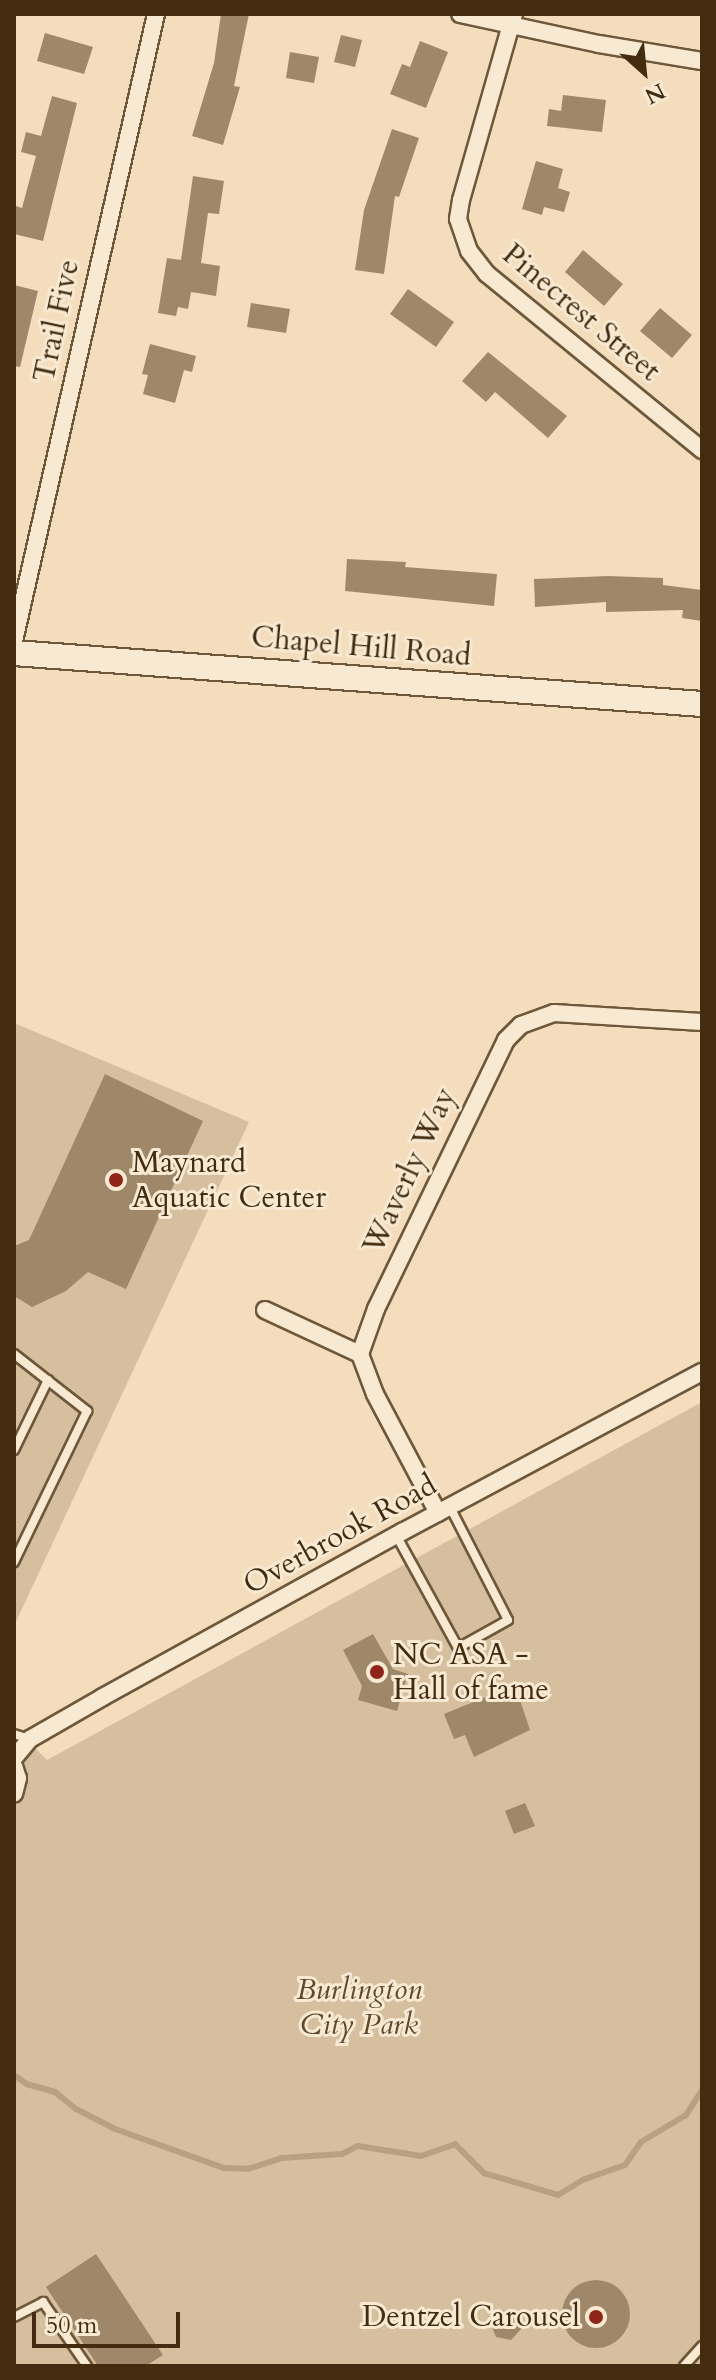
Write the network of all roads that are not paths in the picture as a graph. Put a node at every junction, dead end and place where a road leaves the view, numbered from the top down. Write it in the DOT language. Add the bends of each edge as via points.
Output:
graph roads {
  1 [pos="156,14"];
  2 [pos="460,14"];
  3 [pos="512,20"];
  4 [pos="702,61"];
  5 [pos="702,450"];
  6 [pos="14,641"];
  7 [pos="14,653"];
  8 [pos="702,704"];
  9 [pos="702,1022"];
  10 [pos="265,1310"];
  11 [pos="14,1354"];
  12 [pos="360,1354"];
  13 [pos="702,1372"];
  14 [pos="48,1380"];
  15 [pos="14,1450"];
  16 [pos="444,1510"];
  17 [pos="396,1535"];
  18 [pos="15,1560"];
  19 [pos="22,1736"];
  20 [pos="14,1758"];
  21 [pos="14,1766"];
  22 [pos="14,1794"];
  23 [pos="14,2317"];
  24 [pos="702,2346"];
  25 [pos="87,2366"];
  26 [pos="684,2366"];
  1 -- 6 [label="street, Trail Five"];
  2 -- 3 [label="street"];
  3 -- 4 [label="street"];
  3 -- 5 [label="street, Pinecrest Street" via="461,200 458,219 469,251 487,274"];
  7 -- 8 [label="main road, Chapel Hill Road"];
  9 -- 12 [label="street, Waverly Way" via="554,1013 521,1025 506,1040 484,1081 376,1309"];
  10 -- 12 [label="street"];
  11 -- 14 [label="lane"];
  12 -- 16 [label="street" via="375,1394"];
  13 -- 16 [label="street, Overbrook Road"];
  14 -- 15 [label="lane"];
  14 -- 18 [label="lane" via="87,1411"];
  16 -- 17 [label="street, Overbrook Road"];
  16 -- 17 [label="lane" via="508,1620 458,1648"];
  17 -- 19 [label="street, Overbrook Road"];
  19 -- 20 [label="street, Overbrook Road"];
  21 -- 22 [label="street"];
  23 -- 25 [label="lane" via="43,2302"];
  24 -- 26 [label="lane"];
}
